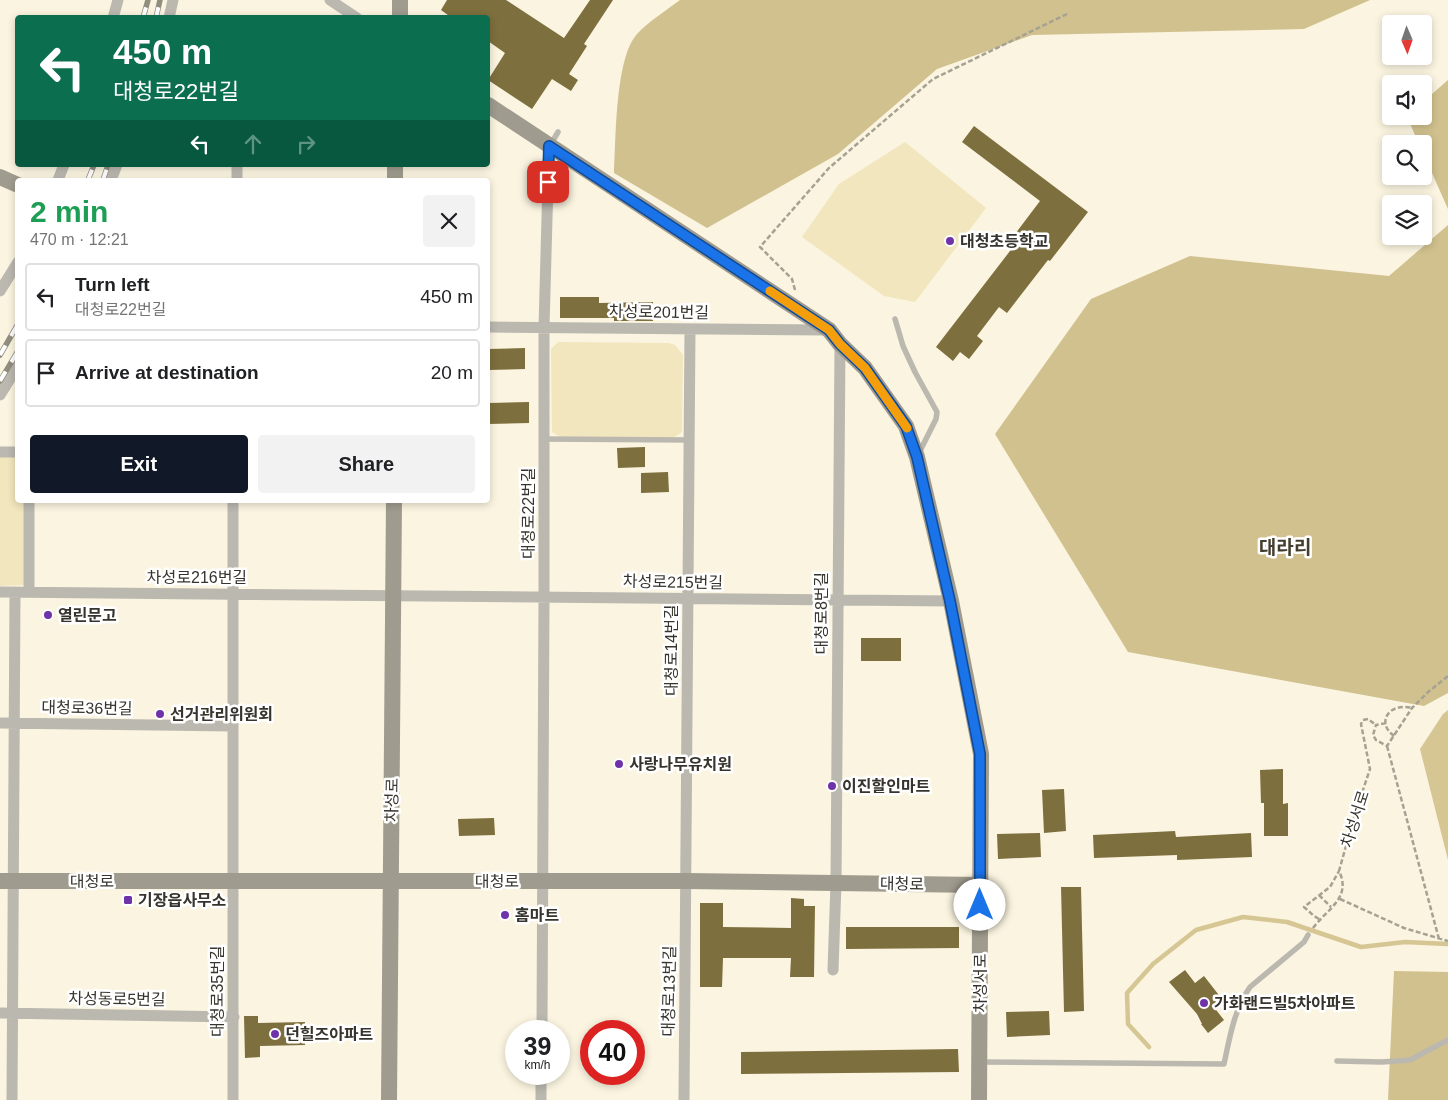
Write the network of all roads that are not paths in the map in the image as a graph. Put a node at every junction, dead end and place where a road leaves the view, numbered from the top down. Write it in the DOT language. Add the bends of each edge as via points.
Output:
graph roads {
  1 [pos="118,0"];
  2 [pos="173,0"];
  3 [pos="330,0"];
  4 [pos="400,0"];
  5 [pos="114,15"];
  6 [pos="170,15"];
  7 [pos="352,15"];
  8 [pos="400,15"];
  9 [pos="490,106"];
  10 [pos="558,132"];
  11 [pos="549,146"];
  12 [pos="0,177"];
  13 [pos="15,184"];
  14 [pos="15,267"];
  15 [pos="0,291"];
  16 [pos="895,318"];
  17 [pos="490,326"];
  18 [pos="544,327"];
  19 [pos="690,329"];
  20 [pos="829,330"];
  21 [pos="840,344"];
  22 [pos="15,371"];
  23 [pos="0,394"];
  24 [pos="544,439"];
  25 [pos="689,440"];
  26 [pos="0,452"];
  27 [pos="15,452"];
  28 [pos="917,457"];
  29 [pos="29,503"];
  30 [pos="233,503"];
  31 [pos="394,503"];
  32 [pos="0,592"];
  33 [pos="15,592"];
  34 [pos="29,592"];
  35 [pos="233,594"];
  36 [pos="395,595"];
  37 [pos="544,596"];
  38 [pos="688,598"];
  39 [pos="837,600"];
  40 [pos="950,601"];
  41 [pos="0,723"];
  42 [pos="14,724"];
  43 [pos="233,726"];
  44 [pos="7,881"];
  45 [pos="234,881"];
  46 [pos="543,881"];
  47 [pos="391,882"];
  48 [pos="686,882"];
  49 [pos="836,883"];
  50 [pos="980,885"];
  51 [pos="1308,935"];
  52 [pos="833,970"];
  53 [pos="0,1013"];
  54 [pos="13,1013"];
  55 [pos="234,1017"];
  56 [pos="542,1020"];
  57 [pos="1448,1040"];
  58 [pos="1336,1060"];
  59 [pos="979,1062"];
  60 [pos="542,1085"];
  61 [pos="12,1100"];
  62 [pos="233,1100"];
  63 [pos="390,1100"];
  64 [pos="541,1100"];
  65 [pos="684,1100"];
  66 [pos="979,1100"];
  1 -- 5 [label="street"];
  2 -- 6 [label="street"];
  3 -- 7 [label="street"];
  4 -- 8 [label="street"];
  9 -- 11 [label="street, 차성서로"];
  10 -- 11 [label="lane"];
  11 -- 18 [label="street, 대청로22번길"];
  11 -- 20 [label="street, 차성서로"];
  12 -- 13 [label="street"];
  14 -- 15 [label="street"];
  16 -- 28 [label="lane" via="903,346 937,412"];
  17 -- 18 [label="street, 차성로201번길"];
  18 -- 19 [label="street, 차성로201번길"];
  18 -- 24 [label="street, 대청로22번길"];
  19 -- 20 [label="street, 차성로201번길"];
  19 -- 25 [label="street, 대청로14번길"];
  20 -- 21 [label="street, 차성서로"];
  21 -- 28 [label="street, 차성서로" via="865,368 906,426"];
  21 -- 39 [label="street, 대청로8번길"];
  22 -- 23 [label="street"];
  24 -- 25 [label="lane"];
  24 -- 37 [label="street, 대청로22번길"];
  25 -- 38 [label="street, 대청로14번길"];
  26 -- 27 [label="street"];
  28 -- 40 [label="street, 차성서로"];
  29 -- 34 [label="street"];
  30 -- 35 [label="street"];
  31 -- 36 [label="street, 차성로"];
  32 -- 33 [label="street, 차성로216번길"];
  33 -- 34 [label="street, 차성로216번길"];
  33 -- 42 [label="street"];
  34 -- 35 [label="street, 차성로216번길"];
  35 -- 36 [label="street, 차성로216번길"];
  35 -- 43 [label="street"];
  36 -- 37 [label="street, 차성로215번길"];
  36 -- 47 [label="street, 차성로"];
  37 -- 38 [label="street, 차성로215번길"];
  37 -- 46 [label="street, 대청로22번길"];
  38 -- 39 [label="street, 차성로215번길"];
  38 -- 48 [label="street, 대청로14번길"];
  39 -- 40 [label="street, 차성로215번길"];
  39 -- 49 [label="street, 대청로8번길"];
  40 -- 50 [label="street, 차성서로" via="980,754"];
  41 -- 42 [label="street, 대청로36번길"];
  42 -- 43 [label="street, 대청로36번길"];
  42 -- 44 [label="street"];
  43 -- 45 [label="street"];
  44 -- 45 [label="street, 대청로"];
  44 -- 54 [label="street"];
  45 -- 47 [label="street, 대청로"];
  45 -- 55 [label="street, 대청로35번길"];
  46 -- 47 [label="street, 대청로"];
  46 -- 48 [label="street, 대청로"];
  46 -- 56 [label="street, 대청로22번길"];
  47 -- 63 [label="street, 차성로"];
  48 -- 49 [label="street, 대청로"];
  48 -- 65 [label="street, 대청로13번길"];
  49 -- 50 [label="street, 대청로"];
  49 -- 52 [label="street, 대청로8번길"];
  50 -- 59 [label="street, 차성서로"];
  51 -- 59 [label="lane" via="1244,996 1234,1017 1224,1064"];
  53 -- 54 [label="street, 차성동로5번길"];
  54 -- 55 [label="street, 차성동로5번길"];
  54 -- 61 [label="street"];
  55 -- 62 [label="street, 대청로35번길"];
  57 -- 58 [label="lane" via="1410,1060"];
  59 -- 66 [label="street, 차성서로"];
  60 -- 64 [label="street"];
}
